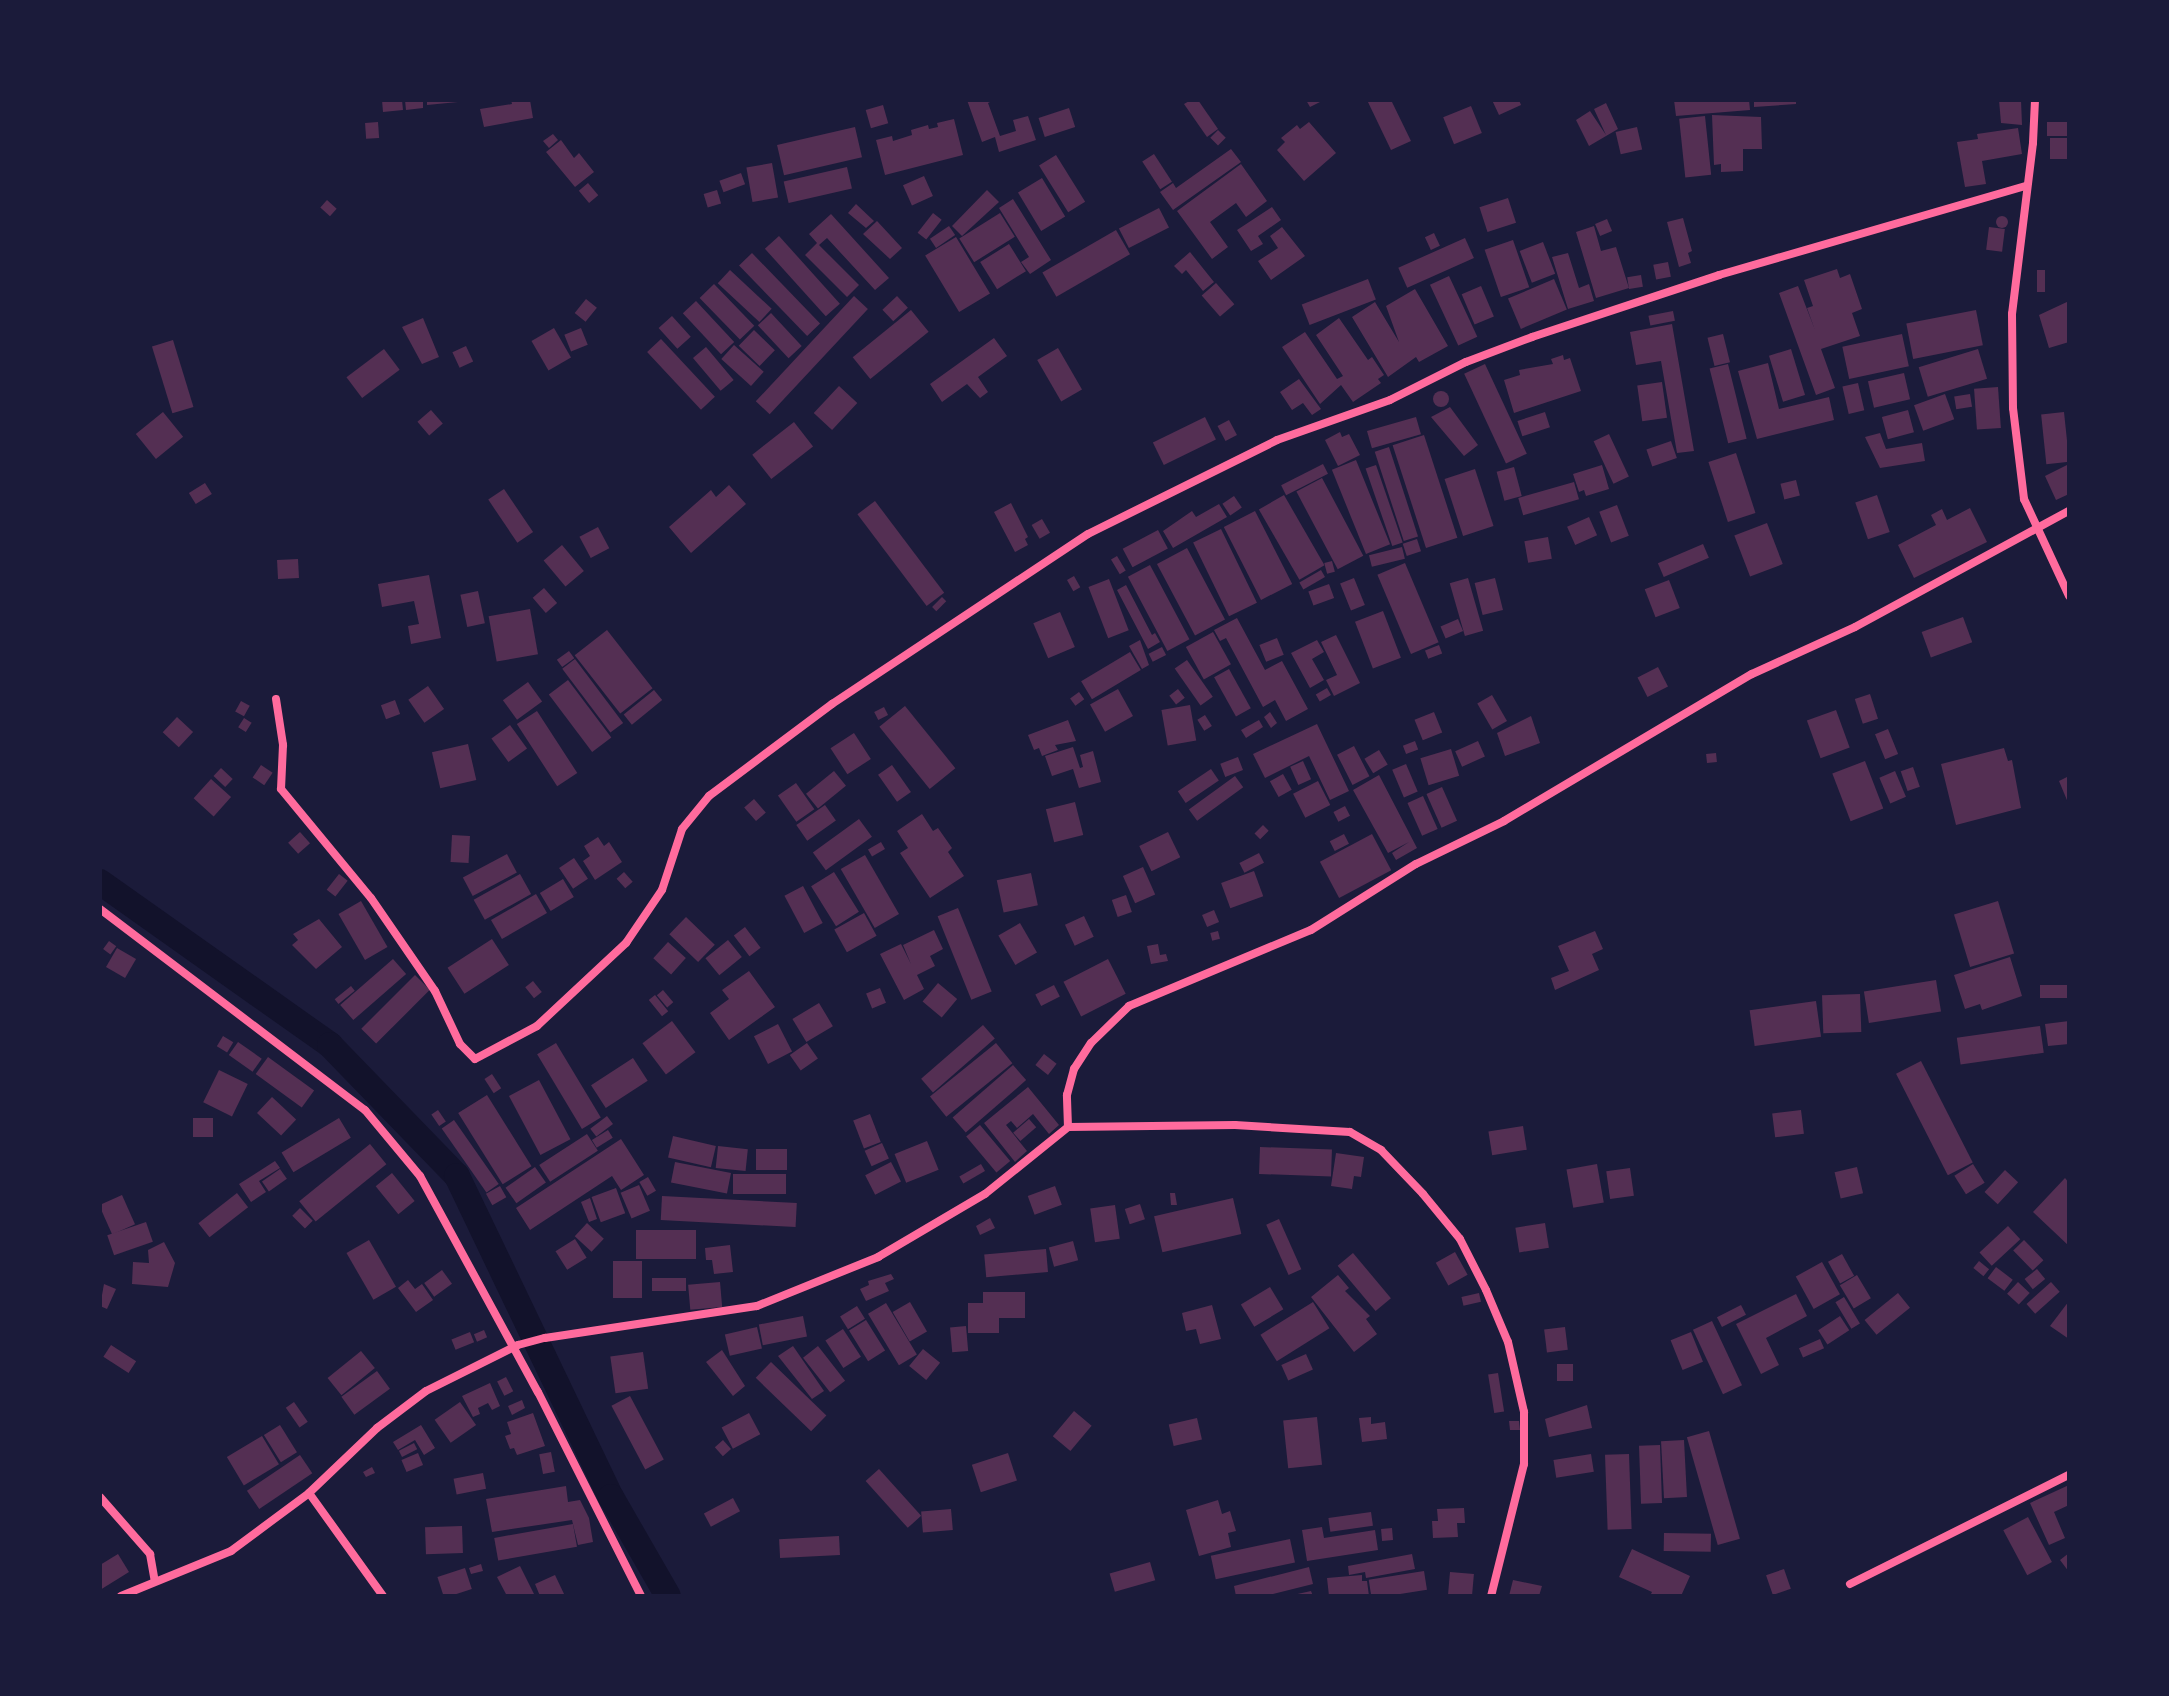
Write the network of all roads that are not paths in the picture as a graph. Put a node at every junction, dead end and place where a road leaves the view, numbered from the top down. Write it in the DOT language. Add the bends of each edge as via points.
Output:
graph roads {
  1 [pos="2035,100"];
  2 [pos="2026,186"];
  3 [pos="2069,511"];
  4 [pos="2036,529"];
  5 [pos="2069,596"];
  6 [pos="276,699"];
  7 [pos="100,909"];
  8 [pos="1068,1127"];
  9 [pos="515,1346"];
  10 [pos="2069,1475"];
  11 [pos="309,1493"];
  12 [pos="100,1497"];
  13 [pos="155,1581"];
  14 [pos="1850,1584"];
  15 [pos="121,1596"];
  16 [pos="383,1596"];
  17 [pos="641,1596"];
  18 [pos="1491,1596"];
  1 -- 2 [label="street"];
  2 -- 4 [label="street" via="2012,314 2013,408 2024,499"];
  2 -- 6 [label="street" via="1732,271 1532,337 1390,400 1277,440 1088,534 832,704 709,796 682,829 662,890 626,943 537,1026 475,1059 460,1044 435,991 371,898 281,789 283,745"];
  3 -- 4 [label="street"];
  4 -- 5 [label="street"];
  4 -- 8 [label="street" via="1855,627 1752,674 1504,821 1416,864 1311,930 1129,1006 1091,1043 1074,1069 1067,1095"];
  7 -- 9 [label="street" via="365,1110 420,1176"];
  8 -- 9 [label="street" via="985,1194 878,1257 757,1306"];
  8 -- 18 [label="street" via="1235,1125 1350,1132 1381,1150 1423,1194 1460,1239 1486,1290 1508,1342 1524,1412 1524,1464"];
  9 -- 11 [label="street" via="426,1391 377,1428"];
  9 -- 17 [label="street"];
  10 -- 14 [label="street"];
  11 -- 13 [label="street" via="231,1551"];
  11 -- 16 [label="street"];
  12 -- 13 [label="street" via="150,1554"];
  13 -- 15 [label="street"];
}
